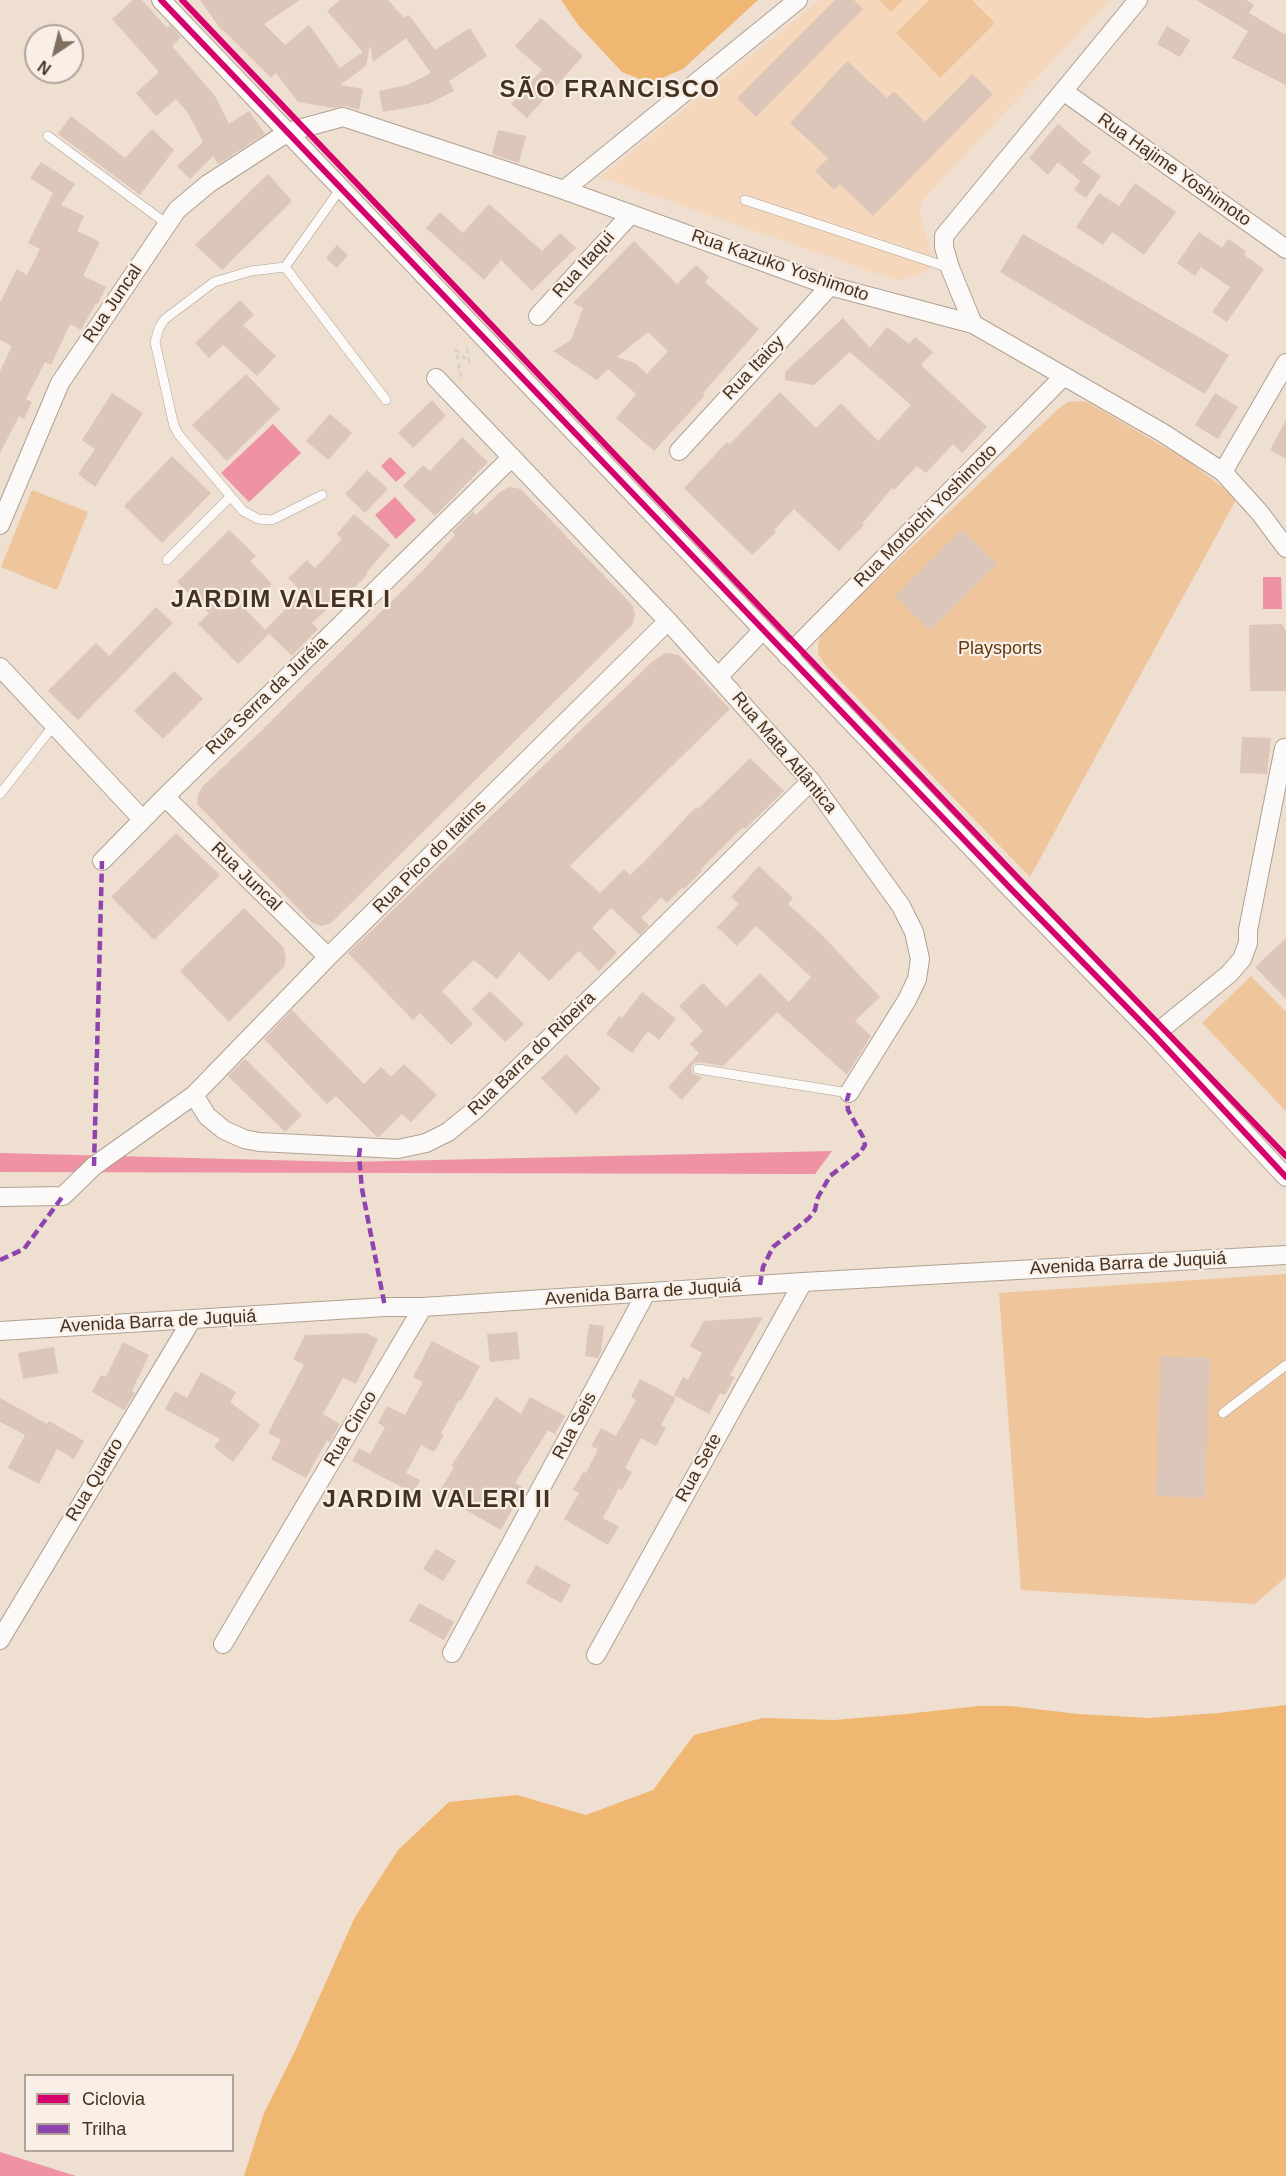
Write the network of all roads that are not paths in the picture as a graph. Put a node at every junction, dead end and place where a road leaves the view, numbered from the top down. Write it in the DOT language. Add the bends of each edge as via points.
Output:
graph roads {
  1 [pos="161,0"];
  2 [pos="798,0"];
  3 [pos="1138,0"];
  4 [pos="1063,91"];
  5 [pos="288,132"];
  6 [pos="48,136"];
  7 [pos="341,188"];
  8 [pos="564,190"];
  9 [pos="745,200"];
  10 [pos="631,214"];
  11 [pos="167,224"];
  12 [pos="1286,249"];
  13 [pos="285,267"];
  14 [pos="950,268"];
  15 [pos="830,286"];
  16 [pos="537,316"];
  17 [pos="973,324"];
  18 [pos="1286,363"];
  19 [pos="1064,376"];
  20 [pos="436,378"];
  21 [pos="386,400"];
  22 [pos="679,451"];
  23 [pos="512,457"];
  24 [pos="1223,472"];
  25 [pos="322,495"];
  26 [pos="230,497"];
  27 [pos="0,525"];
  28 [pos="1286,548"];
  29 [pos="167,560"];
  30 [pos="668,621"];
  31 [pos="764,630"];
  32 [pos="787,656"];
  33 [pos="0,667"];
  34 [pos="719,676"];
  35 [pos="54,726"];
  36 [pos="1284,748"];
  37 [pos="811,781"];
  38 [pos="0,794"];
  39 [pos="165,797"];
  40 [pos="142,819"];
  41 [pos="102,861"];
  42 [pos="328,957"];
  43 [pos="1154,1035"];
  44 [pos="698,1069"];
  45 [pos="849,1093"];
  46 [pos="194,1095"];
  47 [pos="1286,1177"];
  48 [pos="0,1197"];
  49 [pos="1286,1255"];
  50 [pos="803,1282"];
  51 [pos="646,1293"];
  52 [pos="423,1307"];
  53 [pos="191,1321"];
  54 [pos="0,1331"];
  55 [pos="1286,1365"];
  56 [pos="1223,1413"];
  57 [pos="0,1640"];
  58 [pos="223,1644"];
  59 [pos="452,1653"];
  60 [pos="596,1655"];
  1 -- 5 [label="street"];
  2 -- 8 [label="street"];
  3 -- 4 [label="street"];
  4 -- 12 [label="street, Rua Hajime Yoshimoto"];
  4 -- 14 [label="street" via="949,228 944,247"];
  5 -- 7 [label="street"];
  5 -- 8 [label="street, Rua Kazuko Yoshimoto" via="343,117"];
  5 -- 11 [label="street, Rua Juncal" via="191,196"];
  6 -- 11 [label="lane"];
  7 -- 13 [label="lane"];
  7 -- 31 [label="street"];
  8 -- 10 [label="street, Rua Kazuko Yoshimoto"];
  9 -- 14 [label="lane"];
  10 -- 15 [label="street, Rua Kazuko Yoshimoto"];
  10 -- 16 [label="street, Rua Itaqui"];
  11 -- 27 [label="street, Rua Juncal" via="60,383"];
  13 -- 21 [label="lane"];
  13 -- 26 [label="lane" via="251,271 214,282 165,319 156,335 174,426"];
  14 -- 17 [label="street"];
  15 -- 17 [label="street, Rua Kazuko Yoshimoto"];
  15 -- 22 [label="street, Rua Itaicy"];
  17 -- 19 [label="street, Rua Kazuko Yoshimoto"];
  18 -- 24 [label="street"];
  19 -- 24 [label="street, Rua Kazuko Yoshimoto" via="1163,432"];
  19 -- 32 [label="street, Rua Motoichi Yoshimoto"];
  20 -- 23 [label="street, Rua Mata Atlântica"];
  23 -- 30 [label="street, Rua Mata Atlântica"];
  23 -- 39 [label="street, Rua Serra da Juréia"];
  24 -- 28 [label="street, Rua Kazuko Yoshimoto" via="1256,507"];
  25 -- 26 [label="lane" via="265,521 250,516"];
  26 -- 29 [label="lane"];
  30 -- 34 [label="street, Rua Mata Atlântica"];
  30 -- 42 [label="street, Rua Pico do Itatins"];
  31 -- 32 [label="street"];
  31 -- 34 [label="street"];
  32 -- 43 [label="street"];
  33 -- 35 [label="street"];
  34 -- 37 [label="street, Rua Mata Atlântica"];
  35 -- 38 [label="lane"];
  35 -- 40 [label="street"];
  36 -- 43 [label="street" via="1242,959"];
  37 -- 45 [label="street, Rua Mata Atlântica" via="901,906 921,959 908,1000"];
  37 -- 46 [label="street, Rua Barra do Ribeira" via="618,972 448,1132 426,1143 398,1149 259,1142 224,1130 207,1116"];
  39 -- 40 [label="street, Rua Serra da Juréia"];
  39 -- 42 [label="street, Rua Juncal"];
  40 -- 41 [label="street, Rua Serra da Juréia"];
  42 -- 46 [label="street, Rua Pico do Itatins"];
  43 -- 47 [label="street"];
  44 -- 45 [label="lane"];
  46 -- 48 [label="street, Rua Pico do Itatins" via="94,1166 63,1196"];
  49 -- 50 [label="street, Avenida Barra de Juquiá"];
  50 -- 51 [label="street, Avenida Barra de Juquiá"];
  50 -- 60 [label="street, Rua Sete"];
  51 -- 52 [label="street, Avenida Barra de Juquiá"];
  51 -- 59 [label="street, Rua Seis"];
  52 -- 53 [label="street, Avenida Barra de Juquiá"];
  52 -- 58 [label="street, Rua Cinco"];
  53 -- 54 [label="street, Avenida Barra de Juquiá"];
  53 -- 57 [label="street, Rua Quatro"];
  55 -- 56 [label="lane"];
}
